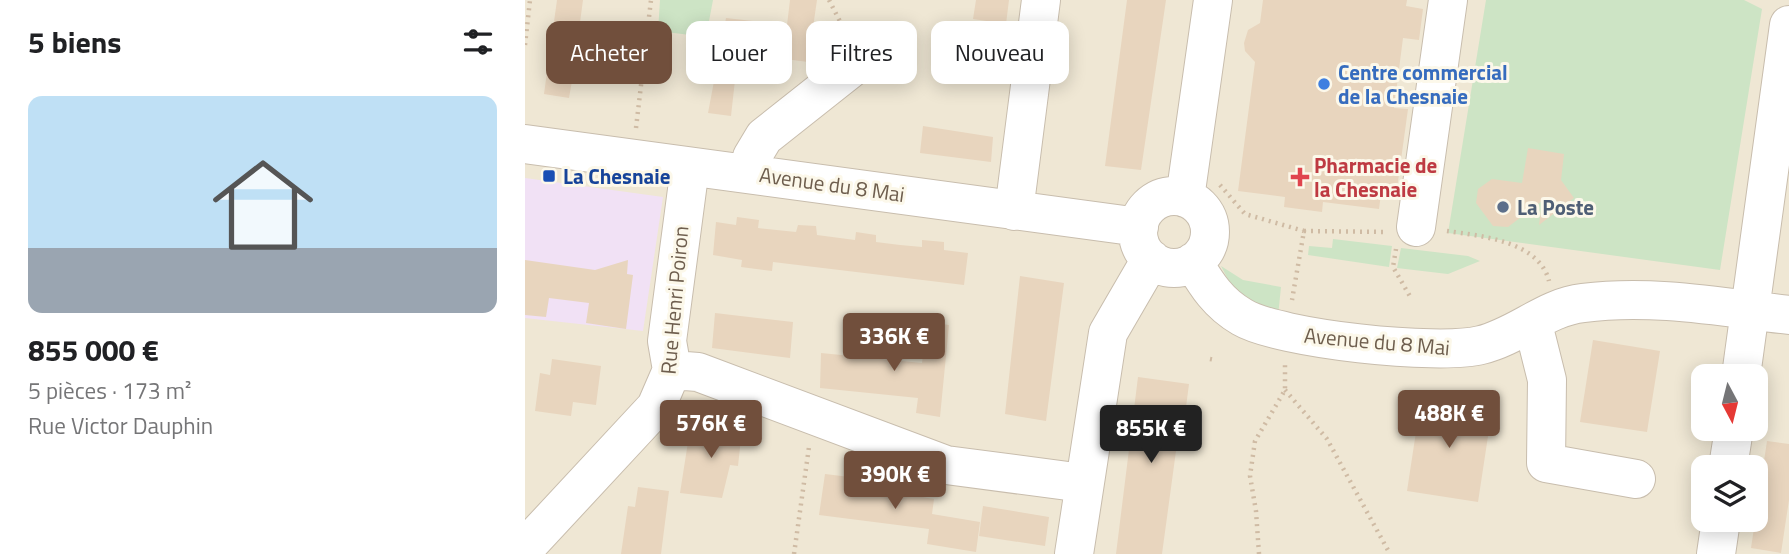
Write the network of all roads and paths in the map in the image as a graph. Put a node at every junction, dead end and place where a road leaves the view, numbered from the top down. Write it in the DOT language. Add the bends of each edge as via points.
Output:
graph roads {
  1 [pos="530,0"];
  2 [pos="652,0"];
  3 [pos="829,0"];
  4 [pos="1041,0"];
  5 [pos="1213,0"];
  6 [pos="1448,0"];
  7 [pos="842,21"];
  8 [pos="1789,25"];
  9 [pos="525,45"];
  10 [pos="834,84"];
  11 [pos="525,144"];
  12 [pos="632,158"];
  13 [pos="690,167"];
  14 [pos="750,172"];
  15 [pos="1200,188"];
  16 [pos="1014,211"];
  17 [pos="1406,235"];
  18 [pos="1145,243"];
  19 [pos="1193,262"];
  20 [pos="1411,298"];
  21 [pos="1291,305"];
  22 [pos="1749,311"];
  23 [pos="1789,315"];
  24 [pos="1534,324"];
  25 [pos="1285,356"];
  26 [pos="1742,364"];
  27 [pos="672,370"];
  28 [pos="1285,390"];
  29 [pos="814,414"];
  30 [pos="1636,479"];
  31 [pos="1083,483"];
  32 [pos="1719,532"];
  33 [pos="525,548"];
  34 [pos="794,554"];
  35 [pos="1074,554"];
  36 [pos="1259,554"];
  37 [pos="1390,554"];
  38 [pos="1716,554"];
  1 -- 9 [label="path"];
  2 -- 12 [label="path"];
  3 -- 7 [label="path"];
  4 -- 16 [label="street"];
  5 -- 15 [label="street"];
  6 -- 17 [label="street"];
  8 -- 22 [label="street"];
  10 -- 14 [label="street" via="764,137 752,157"];
  11 -- 12 [label="street, Avenue du 8 Mai"];
  12 -- 13 [label="street, Avenue du 8 Mai"];
  13 -- 14 [label="street, Avenue du 8 Mai"];
  13 -- 27 [label="street, Rue Henri Poiron" via="667,341"];
  14 -- 16 [label="street, Avenue du 8 Mai"];
  15 -- 18 [label="street" via="1155,202 1146,211"];
  15 -- 19 [label="street" via="1210,228 1207,246"];
  15 -- 21 [label="path" via="1245,214 1304,231"];
  16 -- 18 [label="street, Avenue du 8 Mai"];
  17 -- 20 [label="path" via="1393,267"];
  18 -- 19 [label="street" via="1172,268"];
  18 -- 31 [label="street" via="1108,333"];
  19 -- 24 [label="street, Avenue du 8 Mai" via="1209,289 1240,316 1287,332 1441,350 1498,340"];
  22 -- 23 [label="street, Avenue du 8 Mai"];
  22 -- 24 [label="street, Avenue du 8 Mai" via="1632,298 1565,306"];
  22 -- 26 [label="street"];
  24 -- 30 [label="street" via="1547,380 1546,463"];
  25 -- 28 [label="path"];
  27 -- 29 [label="street" via="698,372"];
  27 -- 33 [label="street, Rue Henri Poiron" via="656,407"];
  28 -- 36 [label="path" via="1255,441 1250,476"];
  28 -- 37 [label="path" via="1327,439"];
  29 -- 31 [label="street" via="946,465"];
  29 -- 34 [label="path"];
  31 -- 35 [label="street"];
  32 -- 38 [label="street"];
}
